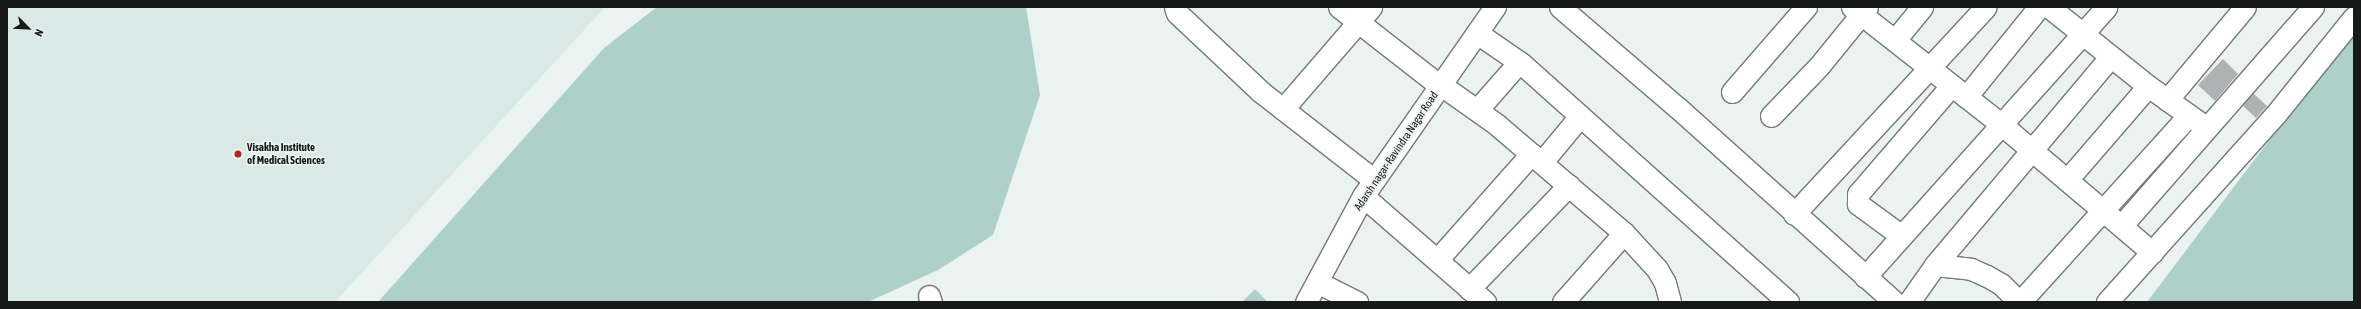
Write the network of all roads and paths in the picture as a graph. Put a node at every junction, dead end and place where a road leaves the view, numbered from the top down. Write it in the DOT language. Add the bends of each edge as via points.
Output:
graph roads {
  1 [pos="1175,7"];
  2 [pos="1340,7"];
  3 [pos="1495,7"];
  4 [pos="1560,7"];
  5 [pos="1806,7"];
  6 [pos="1922,7"];
  7 [pos="1986,7"];
  8 [pos="2039,7"];
  9 [pos="2049,7"];
  10 [pos="2106,7"];
  11 [pos="2245,7"];
  12 [pos="2314,7"];
  13 [pos="1860,9"];
  14 [pos="1365,15"];
  15 [pos="2354,17"];
  16 [pos="1477,33"];
  17 [pos="2081,33"];
  18 [pos="1895,40"];
  19 [pos="2110,57"];
  20 [pos="1519,62"];
  21 [pos="1929,69"];
  22 [pos="1440,85"];
  23 [pos="2148,86"];
  24 [pos="1732,92"];
  25 [pos="1958,92"];
  26 [pos="2167,100"];
  27 [pos="1283,109"];
  28 [pos="1476,110"];
  29 [pos="2189,115"];
  30 [pos="1580,116"];
  31 [pos="1771,116"];
  32 [pos="2002,125"];
  33 [pos="2207,128"];
  34 [pos="2032,150"];
  35 [pos="1537,158"];
  36 [pos="2067,180"];
  37 [pos="1569,185"];
  38 [pos="1369,188"];
  39 [pos="2104,210"];
  40 [pos="1794,214"];
  41 [pos="2122,226"];
  42 [pos="1624,233"];
  43 [pos="1899,234"];
  44 [pos="2152,252"];
  45 [pos="1437,260"];
  46 [pos="1935,265"];
  47 [pos="1865,277"];
  48 [pos="1317,282"];
  49 [pos="1468,289"];
  50 [pos="1306,302"];
  51 [pos="1357,302"];
  52 [pos="1485,302"];
  53 [pos="1563,302"];
  54 [pos="1670,302"];
  55 [pos="1788,302"];
  56 [pos="1894,302"];
  57 [pos="1909,302"];
  58 [pos="2020,302"];
  59 [pos="2107,302"];
  1 -- 27 [label="street" via="1177,13"];
  2 -- 14 [label="street"];
  3 -- 16 [label="street, Adarsh nagar-Ravindra Nagar Road"];
  4 -- 40 [label="street" via="1678,108"];
  5 -- 24 [label="street"];
  6 -- 18 [label="street"];
  7 -- 21 [label="street"];
  8 -- 25 [label="street"];
  9 -- 17 [label="street"];
  10 -- 17 [label="street"];
  11 -- 26 [label="street"];
  12 -- 33 [label="street"];
  13 -- 18 [label="street"];
  13 -- 31 [label="street" via="1819,66"];
  14 -- 22 [label="street"];
  14 -- 27 [label="street"];
  15 -- 44 [label="street" via="2274,115"];
  16 -- 20 [label="street"];
  16 -- 22 [label="street, Adarsh nagar-Ravindra Nagar Road"];
  17 -- 19 [label="street"];
  17 -- 32 [label="street"];
  18 -- 21 [label="street"];
  19 -- 23 [label="street"];
  19 -- 34 [label="street"];
  20 -- 28 [label="street"];
  20 -- 30 [label="street"];
  21 -- 25 [label="street"];
  21 -- 40 [label="street"];
  22 -- 28 [label="street"];
  22 -- 38 [label="street, Adarsh nagar-Ravindra Nagar Road"];
  23 -- 26 [label="street"];
  23 -- 36 [label="street"];
  25 -- 32 [label="street"];
  25 -- 43 [label="street" via="1858,194 1858,204"];
  26 -- 29 [label="street"];
  27 -- 38 [label="street"];
  28 -- 35 [label="street"];
  29 -- 33 [label="street"];
  29 -- 39 [label="street"];
  30 -- 35 [label="street"];
  30 -- 55 [label="street"];
  32 -- 34 [label="street"];
  32 -- 43 [label="street"];
  33 -- 41 [label="street"];
  34 -- 36 [label="street"];
  34 -- 46 [label="street"];
  35 -- 37 [label="street"];
  35 -- 45 [label="street"];
  36 -- 39 [label="street"];
  37 -- 42 [label="street"];
  37 -- 49 [label="street"];
  38 -- 45 [label="street"];
  38 -- 48 [label="street, Adarsh nagar-Ravindra Nagar Road"];
  39 -- 41 [label="street"];
  39 -- 58 [label="street"];
  40 -- 47 [label="street"];
  41 -- 44 [label="street"];
  42 -- 53 [label="street"];
  42 -- 54 [label="street" via="1657,269 1665,283"];
  43 -- 47 [label="street"];
  44 -- 59 [label="street"];
  45 -- 49 [label="street"];
  46 -- 57 [label="street"];
  46 -- 58 [label="street" via="1971,269 2001,284"];
  47 -- 56 [label="street"];
  48 -- 50 [label="street, Adarsh nagar-Ravindra Nagar Road"];
  48 -- 51 [label="street"];
  49 -- 52 [label="street"];
}
